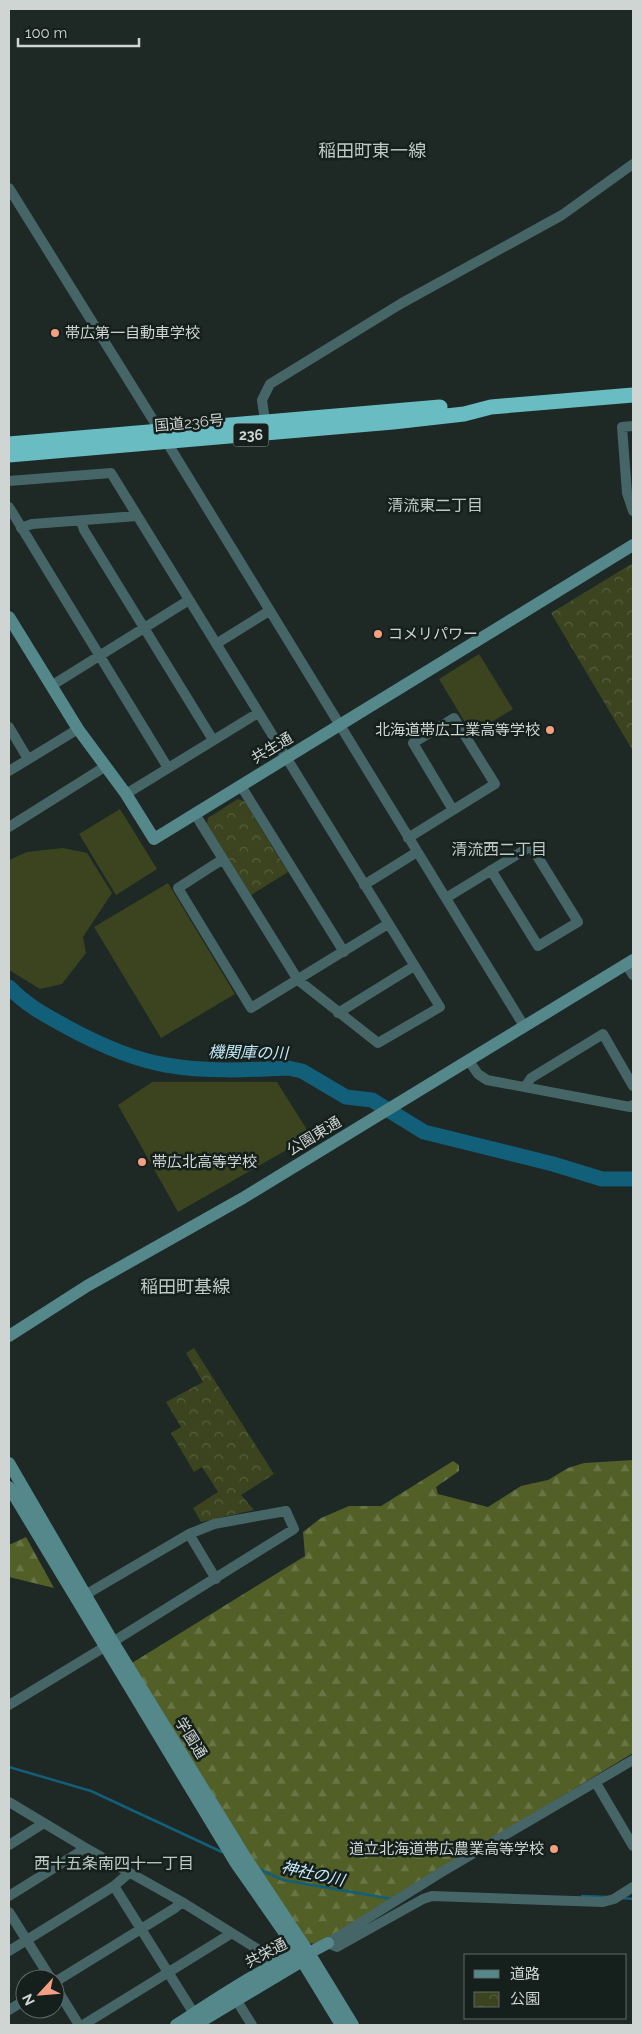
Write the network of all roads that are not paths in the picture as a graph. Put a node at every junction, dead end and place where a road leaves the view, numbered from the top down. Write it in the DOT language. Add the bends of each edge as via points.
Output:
graph roads {
  1 [pos="633,164"];
  2 [pos="9,188"];
  3 [pos="633,395"];
  4 [pos="633,426"];
  5 [pos="266,428"];
  6 [pos="163,436"];
  7 [pos="9,444"];
  8 [pos="9,455"];
  9 [pos="629,472"];
  10 [pos="9,481"];
  11 [pos="9,507"];
  12 [pos="633,511"];
  13 [pos="137,516"];
  14 [pos="81,522"];
  15 [pos="21,528"];
  16 [pos="633,545"];
  17 [pos="189,600"];
  18 [pos="269,611"];
  19 [pos="9,617"];
  20 [pos="145,627"];
  21 [pos="216,644"];
  22 [pos="99,655"];
  23 [pos="50,686"];
  24 [pos="258,713"];
  25 [pos="340,726"];
  26 [pos="9,727"];
  27 [pos="78,729"];
  28 [pos="213,740"];
  29 [pos="286,758"];
  30 [pos="28,759"];
  31 [pos="106,766"];
  32 [pos="168,768"];
  33 [pos="9,772"];
  34 [pos="241,786"];
  35 [pos="126,794"];
  36 [pos="453,810"];
  37 [pos="195,814"];
  38 [pos="9,827"];
  39 [pos="408,838"];
  40 [pos="417,852"];
  41 [pos="223,859"];
  42 [pos="491,870"];
  43 [pos="364,885"];
  44 [pos="446,898"];
  45 [pos="388,924"];
  46 [pos="344,952"];
  47 [pos="630,962"];
  48 [pos="414,966"];
  49 [pos="633,975"];
  50 [pos="298,980"];
  51 [pos="338,1013"];
  52 [pos="524,1026"];
  53 [pos="469,1061"];
  54 [pos="633,1086"];
  55 [pos="525,1087"];
  56 [pos="633,1105"];
  57 [pos="9,1336"];
  58 [pos="10,1469"];
  59 [pos="9,1487"];
  60 [pos="189,1534"];
  61 [pos="216,1579"];
  62 [pos="85,1595"];
  63 [pos="109,1645"];
  64 [pos="9,1705"];
  65 [pos="633,1760"];
  66 [pos="596,1783"];
  67 [pos="9,1802"];
  68 [pos="44,1823"];
  69 [pos="9,1845"];
  70 [pos="633,1846"];
  71 [pos="84,1847"];
  72 [pos="129,1873"];
  73 [pos="114,1886"];
  74 [pos="633,1888"];
  75 [pos="9,1896"];
  76 [pos="182,1902"];
  77 [pos="9,1912"];
  78 [pos="140,1929"];
  79 [pos="232,1933"];
  80 [pos="26,1940"];
  81 [pos="328,1943"];
  82 [pos="9,1951"];
  83 [pos="302,1956"];
  84 [pos="45,1969"];
  85 [pos="276,1970"];
  86 [pos="168,1974"];
  87 [pos="65,1976"];
  88 [pos="237,2000"];
  89 [pos="65,2002"];
  90 [pos="196,2021"];
  91 [pos="79,2025"];
  92 [pos="83,2025"];
  93 [pos="176,2025"];
  94 [pos="252,2025"];
  95 [pos="341,2025"];
  96 [pos="353,2025"];
  1 -- 5 [label="street" via="562,215 402,303 270,384 262,400"];
  2 -- 6 [label="street"];
  3 -- 5 [label="highway, 国道236号 / 236" via="491,407 464,414 402,421"];
  4 -- 9 [label="street" via="622,427"];
  5 -- 6 [label="highway, 国道236号 / 236"];
  6 -- 7 [label="highway, 国道236号 / 236"];
  6 -- 8 [label="highway, 国道236号 / 236"];
  6 -- 18 [label="street"];
  9 -- 12 [label="street" via="627,493"];
  10 -- 13 [label="street" via="111,473"];
  11 -- 15 [label="street"];
  13 -- 14 [label="street"];
  13 -- 17 [label="street"];
  14 -- 15 [label="street" via="32,524"];
  14 -- 20 [label="street"];
  15 -- 22 [label="street"];
  16 -- 25 [label="street, 共生通"];
  17 -- 20 [label="street"];
  17 -- 21 [label="street"];
  18 -- 21 [label="street"];
  18 -- 25 [label="street"];
  19 -- 23 [label="street, 共生通"];
  20 -- 22 [label="street"];
  20 -- 28 [label="street"];
  21 -- 24 [label="street"];
  22 -- 23 [label="street"];
  22 -- 32 [label="street"];
  23 -- 27 [label="street, 共生通"];
  24 -- 28 [label="street"];
  24 -- 29 [label="street"];
  25 -- 29 [label="street, 共生通"];
  25 -- 39 [label="street"];
  26 -- 30 [label="street"];
  27 -- 30 [label="street"];
  27 -- 31 [label="street, 共生通"];
  28 -- 32 [label="street"];
  29 -- 34 [label="street, 共生通"];
  29 -- 43 [label="street"];
  30 -- 33 [label="street"];
  31 -- 35 [label="street, 共生通"];
  31 -- 38 [label="street"];
  32 -- 35 [label="street"];
  34 -- 37 [label="street, 共生通"];
  34 -- 46 [label="street"];
  35 -- 37 [label="street, 共生通" via="154,839"];
  36 -- 36 [label="street" via="495,784 454,718 413,743"];
  36 -- 39 [label="street"];
  37 -- 41 [label="street"];
  39 -- 40 [label="street"];
  40 -- 43 [label="street"];
  40 -- 44 [label="street"];
  41 -- 50 [label="street"];
  41 -- 50 [label="street" via="178,888 246,1000 251,1008"];
  42 -- 42 [label="street" via="531,846 578,922 538,946"];
  42 -- 44 [label="street"];
  43 -- 45 [label="street"];
  44 -- 52 [label="street"];
  45 -- 46 [label="street"];
  45 -- 48 [label="street"];
  46 -- 50 [label="street"];
  47 -- 49 [label="street"];
  47 -- 52 [label="street, 公園東通"];
  48 -- 51 [label="street"];
  48 -- 51 [label="street" via="440,1007 378,1043"];
  50 -- 51 [label="street"];
  52 -- 53 [label="street, 公園東通"];
  53 -- 55 [label="street" via="487,1080"];
  53 -- 57 [label="street, 公園東通" via="243,1198 87,1286"];
  54 -- 55 [label="street" via="602,1034 531,1078"];
  55 -- 56 [label="street"];
  58 -- 62 [label="street, 学園通"];
  59 -- 63 [label="street, 学園通"];
  60 -- 61 [label="street"];
  60 -- 61 [label="street" via="214,1524 286,1511 294,1529"];
  60 -- 62 [label="street"];
  61 -- 63 [label="street"];
  62 -- 63 [label="street, 学園通"];
  63 -- 64 [label="street"];
  63 -- 83 [label="street, 学園通" via="244,1855"];
  65 -- 66 [label="street"];
  66 -- 70 [label="street"];
  66 -- 81 [label="street" via="440,1873"];
  67 -- 68 [label="street"];
  68 -- 69 [label="street"];
  68 -- 71 [label="street"];
  71 -- 72 [label="street"];
  71 -- 75 [label="street"];
  72 -- 73 [label="street"];
  72 -- 76 [label="street"];
  73 -- 78 [label="street"];
  73 -- 80 [label="street"];
  74 -- 81 [label="street" via="602,1902 432,1896 337,1947"];
  76 -- 78 [label="street"];
  76 -- 79 [label="street"];
  77 -- 80 [label="street"];
  78 -- 86 [label="street"];
  78 -- 87 [label="street"];
  79 -- 85 [label="street" via="264,1953"];
  79 -- 86 [label="street"];
  80 -- 82 [label="street"];
  80 -- 84 [label="street"];
  81 -- 83 [label="street, 共栄通"];
  83 -- 85 [label="street, 共栄通"];
  83 -- 95 [label="street, 学園通"];
  83 -- 96 [label="street, 学園通"];
  85 -- 88 [label="street, 共栄通"];
  85 -- 90 [label="street, 共栄通"];
  86 -- 90 [label="street"];
  86 -- 92 [label="street"];
  88 -- 90 [label="street, 共栄通"];
  88 -- 94 [label="street"];
  89 -- 91 [label="street"];
  90 -- 93 [label="street, 共栄通"];
}
